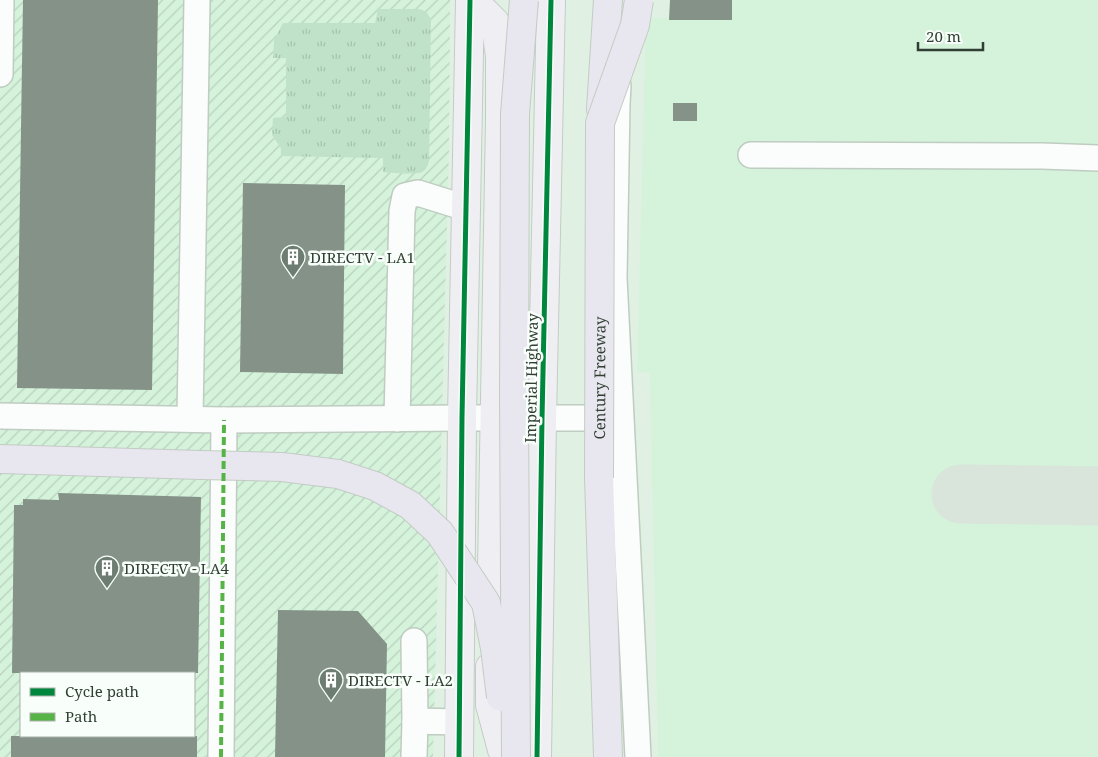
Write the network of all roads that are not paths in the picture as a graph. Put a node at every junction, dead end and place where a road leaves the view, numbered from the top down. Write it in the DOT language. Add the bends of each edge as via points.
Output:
graph roads {
  1 [pos="1,0"];
  2 [pos="196,0"];
  3 [pos="472,0"];
  4 [pos="517,0"];
  5 [pos="524,0"];
  6 [pos="551,0"];
  7 [pos="608,0"];
  8 [pos="626,0"];
  9 [pos="639,0"];
  10 [pos="0,74"];
  11 [pos="515,114"];
  12 [pos="600,123"];
  13 [pos="751,155"];
  14 [pos="1098,158"];
  15 [pos="466,208"];
  16 [pos="0,416"];
  17 [pos="397,418"];
  18 [pos="462,418"];
  19 [pos="494,418"];
  20 [pos="620,418"];
  21 [pos="542,419"];
  22 [pos="190,420"];
  23 [pos="224,420"];
  24 [pos="0,460"];
  25 [pos="414,641"];
  26 [pos="415,721"];
  27 [pos="460,722"];
  28 [pos="221,757"];
  29 [pos="414,757"];
  30 [pos="459,757"];
  31 [pos="508,757"];
  32 [pos="516,757"];
  33 [pos="537,757"];
  34 [pos="608,757"];
  35 [pos="638,757"];
  1 -- 10 [label="street"];
  2 -- 22 [label="street"];
  3 -- 15 [label="main road"];
  3 -- 19 [label="main road" via="495,22 500,56"];
  4 -- 11 [label="highway, bridge"];
  5 -- 11 [label="highway, bridge"];
  6 -- 21 [label="main road, Imperial Highway"];
  7 -- 12 [label="highway, Century Freeway, bridge"];
  8 -- 20 [label="street" via="617,104 614,278"];
  9 -- 12 [label="highway, bridge" via="635,25"];
  11 -- 32 [label="highway, bridge"];
  12 -- 34 [label="highway, Century Freeway, bridge" via="599,478"];
  13 -- 14 [label="street"];
  15 -- 17 [label="street" via="418,193 405,196"];
  15 -- 18 [label="main road"];
  16 -- 22 [label="street"];
  17 -- 18 [label="street"];
  17 -- 23 [label="street"];
  18 -- 19 [label="street"];
  18 -- 27 [label="main road"];
  19 -- 21 [label="street"];
  19 -- 31 [label="main road" via="490,705 502,750"];
  20 -- 21 [label="street"];
  20 -- 35 [label="street"];
  21 -- 33 [label="main road, Imperial Highway"];
  22 -- 23 [label="street"];
  23 -- 28 [label="street"];
  24 -- 31 [label="highway, bridge" via="282,467 338,474 375,486 410,506 440,533 486,604 495,648"];
  25 -- 26 [label="street"];
  26 -- 27 [label="street"];
  26 -- 29 [label="street"];
  27 -- 30 [label="main road"];
}
